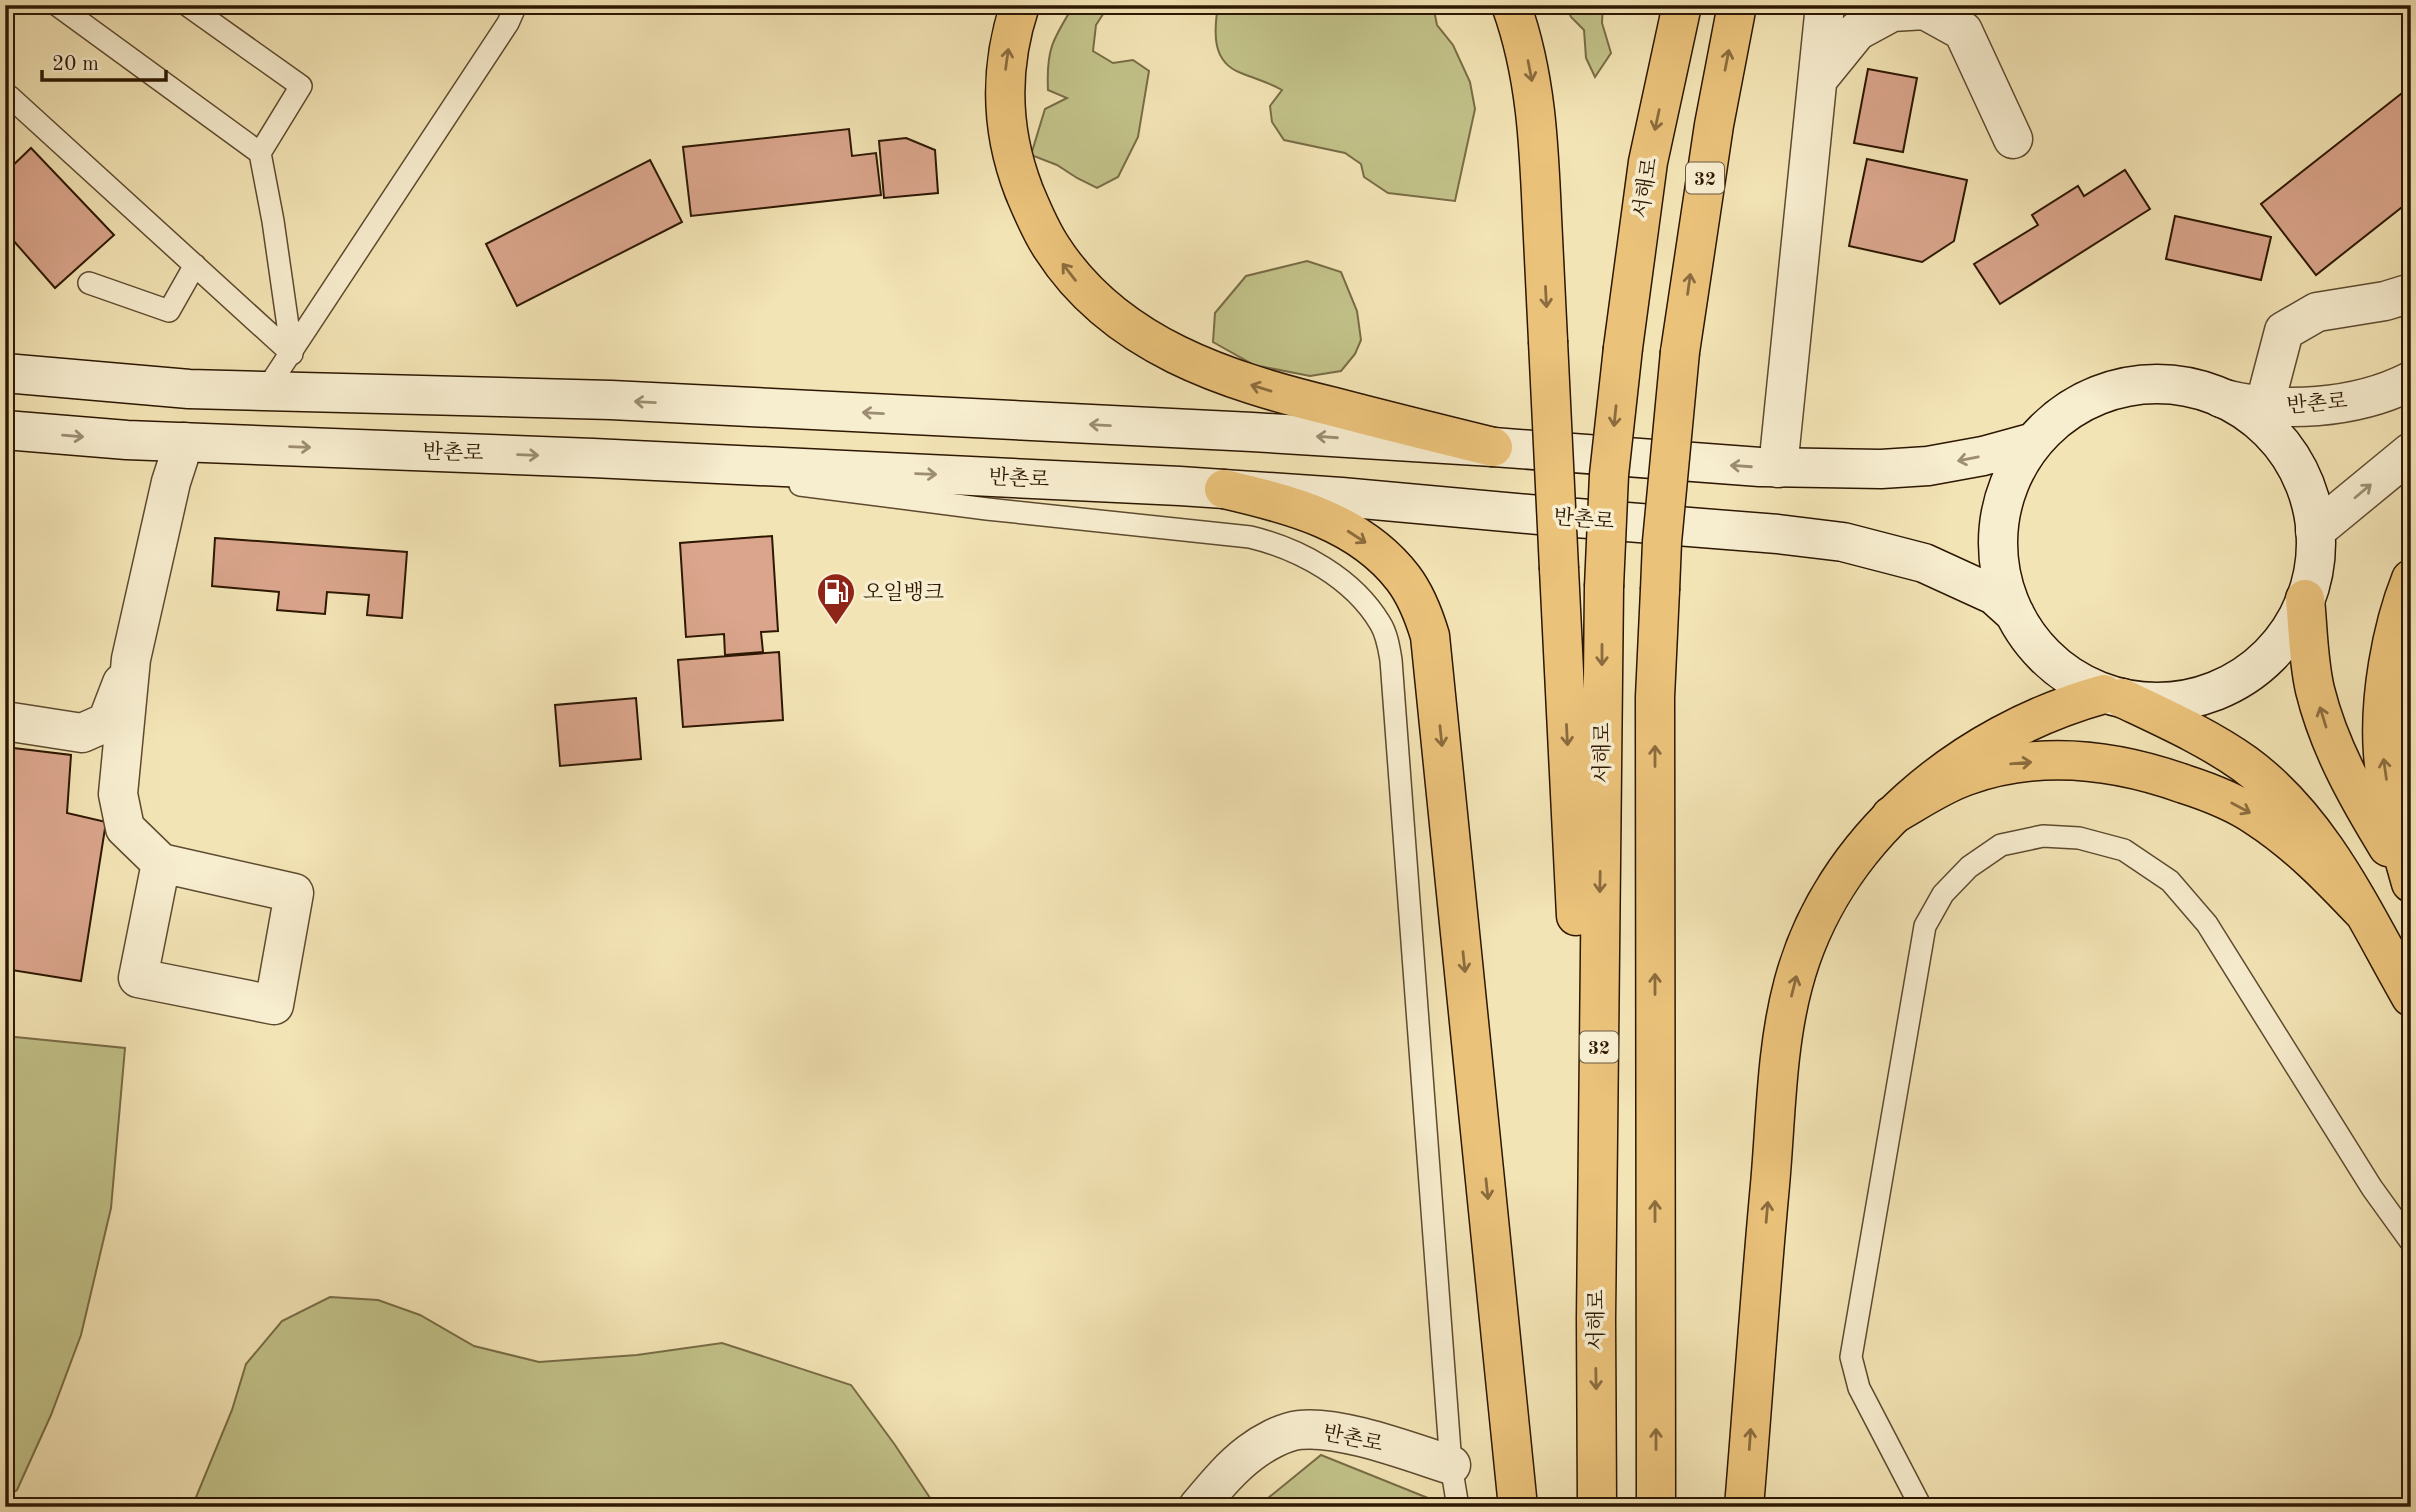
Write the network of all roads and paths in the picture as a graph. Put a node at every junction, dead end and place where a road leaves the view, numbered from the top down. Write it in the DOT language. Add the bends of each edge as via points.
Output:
graph roads {
  1 [pos="57,5"];
  2 [pos="187,5"];
  3 [pos="516,5"];
  4 [pos="1020,5"];
  5 [pos="1511,5"];
  6 [pos="1682,5"];
  7 [pos="1737,5"];
  8 [pos="1825,5"];
  9 [pos="1818,79"];
  10 [pos="9,96"];
  11 [pos="2013,139"];
  12 [pos="260,153"];
  13 [pos="195,265"];
  14 [pos="89,283"];
  15 [pos="2411,293"];
  16 [pos="292,354"];
  17 [pos="5,373"];
  18 [pos="2411,381"];
  19 [pos="266,390"];
  20 [pos="2221,398"];
  21 [pos="2264,407"];
  22 [pos="5,430"];
  23 [pos="2034,442"];
  24 [pos="184,443"];
  25 [pos="1493,447"];
  26 [pos="2411,452"];
  27 [pos="593,458"];
  28 [pos="1778,468"];
  29 [pos="1224,489"];
  30 [pos="2315,531"];
  31 [pos="2411,579"];
  32 [pos="2305,599"];
  33 [pos="2015,614"];
  34 [pos="131,659"];
  35 [pos="2113,696"];
  36 [pos="5,721"];
  37 [pos="1891,816"];
  38 [pos="161,863"];
  39 [pos="2411,884"];
  40 [pos="2363,912"];
  41 [pos="2411,997"];
  42 [pos="2411,1242"];
  43 [pos="1596,1319"];
  44 [pos="1451,1465"];
  45 [pos="1198,1507"];
  46 [pos="1458,1507"];
  47 [pos="1518,1507"];
  48 [pos="1597,1507"];
  49 [pos="1656,1507"];
  50 [pos="1744,1507"];
  51 [pos="1921,1507"];
  1 -- 12 [label="lane"];
  2 -- 12 [label="lane" via="301,86"];
  3 -- 16 [label="lane"];
  25 -- 4 [label="highway, one-way" via="1232,379 1163,349 1096,300 1051,247 1013,157 1004,79"];
  5 -- 43 [label="highway, one-way, bridge" via="1530,66 1541,179"];
  6 -- 43 [label="highway, 서해로 / 32, one-way, bridge" via="1648,162 1609,475"];
  49 -- 7 [label="highway, 32, one-way, bridge" via="1655,697 1662,542 1680,352"];
  8 -- 9 [label="main road"];
  9 -- 11 [label="main road" via="1857,32 1892,12 1924,10 1963,31"];
  9 -- 28 [label="main road"];
  10 -- 13 [label="lane"];
  12 -- 16 [label="lane"];
  13 -- 14 [label="lane" via="169,311"];
  13 -- 16 [label="lane"];
  15 -- 21 [label="main road" via="2316,312 2284,331"];
  16 -- 19 [label="lane"];
  17 -- 19 [label="main road, 반촌로" via="189,389"];
  18 -- 21 [label="main road, 반촌로" via="2343,402"];
  25 -- 19 [label="main road, 반촌로, one-way" via="611,400"];
  20 -- 21 [label="main road, 반촌로"];
  20 -- 23 [label="main road, 반촌로" via="2176,385 2127,387 2069,410"];
  20 -- 30 [label="main road, 반촌로" via="2264,425 2287,451 2309,497"];
  22 -- 24 [label="main road, 반촌로, one-way"];
  23 -- 28 [label="main road, 반촌로, one-way" via="1928,466"];
  23 -- 33 [label="main road, 반촌로" via="2012,479 2000,518 2000,567"];
  24 -- 27 [label="main road, 반촌로, one-way"];
  24 -- 34 [label="main road" via="170,482"];
  28 -- 25 [label="main road, 반촌로, one-way"];
  30 -- 26 [label="main road, one-way"];
  27 -- 29 [label="main road, 반촌로, one-way"];
  27 -- 44 [label="lane" via="1250,537 1287,548 1322,567 1370,610 1381,624 1391,660"];
  29 -- 33 [label="main road, 반촌로" via="1824,539 1923,563 1994,595"];
  29 -- 47 [label="highway, one-way" via="1304,510 1373,547 1404,578 1430,636"];
  30 -- 32 [label="main road, 반촌로" via="2314,565"];
  39 -- 31 [label="highway, one-way" via="2394,823 2382,752 2388,669"];
  32 -- 35 [label="main road, 반촌로" via="2271,654 2218,691 2187,700 2155,702"];
  39 -- 32 [label="highway, one-way" via="2333,747 2312,673"];
  33 -- 35 [label="main road, 반촌로" via="2051,662 2077,681"];
  34 -- 36 [label="main road" via="107,722 82,733"];
  34 -- 38 [label="main road" via="118,794 125,828"];
  35 -- 37 [label="highway" via="2073,702 1993,739 1963,757"];
  35 -- 40 [label="highway" via="2202,737 2260,776 2321,843"];
  37 -- 40 [label="highway, one-way" via="1956,780 2000,766 2062,761 2115,764 2205,791 2255,816 2311,858"];
  50 -- 37 [label="highway, one-way" via="1778,1085 1793,986 1836,887"];
  38 -- 38 [label="main road" via="138,978 274,1004 294,893"];
  40 -- 41 [label="highway"];
  42 -- 51 [label="lane" via="2372,1188 2207,924 2170,881 2124,850 2079,838 2043,836 2001,845 1969,867 1943,894 1925,926 1852,1357 1859,1388"];
  43 -- 48 [label="highway, 서해로 / 32, one-way"];
  44 -- 45 [label="main road, 반촌로" via="1330,1430 1297,1430 1252,1451"];
  44 -- 46 [label="lane"];
}
